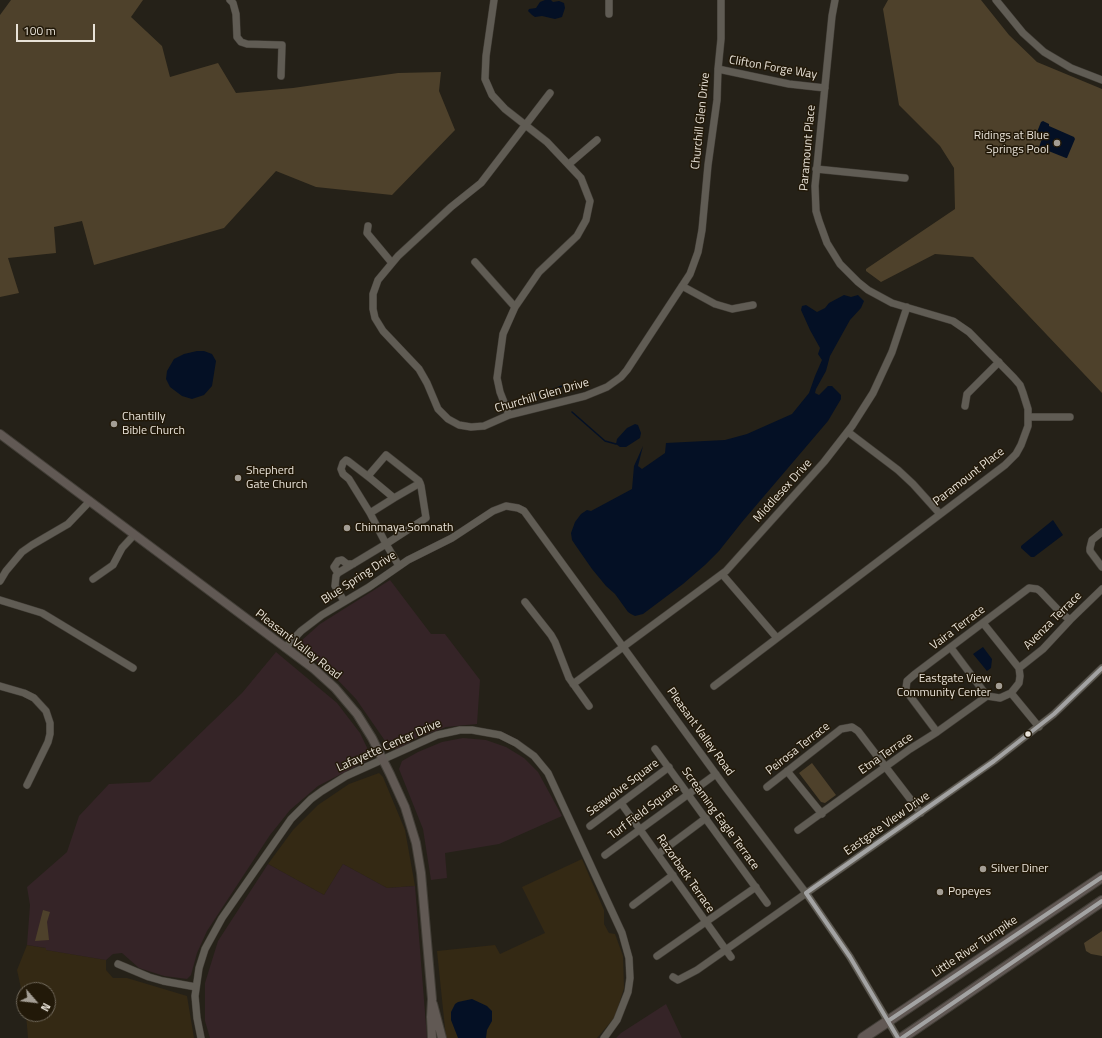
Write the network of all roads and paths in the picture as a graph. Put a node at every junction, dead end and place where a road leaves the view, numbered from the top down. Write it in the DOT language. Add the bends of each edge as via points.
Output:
graph roads {
  1 [pos="230,0"];
  2 [pos="494,0"];
  3 [pos="609,0"];
  4 [pos="721,0"];
  5 [pos="835,0"];
  6 [pos="996,0"];
  7 [pos="609,14"];
  8 [pos="718,69"];
  9 [pos="281,76"];
  10 [pos="1102,80"];
  11 [pos="825,88"];
  12 [pos="550,94"];
  13 [pos="525,125"];
  14 [pos="597,140"];
  15 [pos="569,164"];
  16 [pos="816,169"];
  17 [pos="905,178"];
  18 [pos="368,226"];
  19 [pos="475,262"];
  20 [pos="392,263"];
  21 [pos="682,286"];
  22 [pos="753,305"];
  23 [pos="515,307"];
  24 [pos="907,307"];
  25 [pos="999,362"];
  26 [pos="965,406"];
  27 [pos="509,415"];
  28 [pos="1028,417"];
  29 [pos="1070,417"];
  30 [pos="848,432"];
  31 [pos="0,434"];
  32 [pos="370,478"];
  33 [pos="420,483"];
  34 [pos="394,498"];
  35 [pos="90,501"];
  36 [pos="370,513"];
  37 [pos="940,514"];
  38 [pos="1102,532"];
  39 [pos="134,534"];
  40 [pos="452,538"];
  41 [pos="386,544"];
  42 [pos="353,564"];
  43 [pos="399,566"];
  44 [pos="1102,567"];
  45 [pos="338,573"];
  46 [pos="722,574"];
  47 [pos="93,579"];
  48 [pos="0,581"];
  49 [pos="1102,589"];
  50 [pos="0,600"];
  51 [pos="344,601"];
  52 [pos="525,602"];
  53 [pos="1070,620"];
  54 [pos="983,623"];
  55 [pos="777,638"];
  56 [pos="624,647"];
  57 [pos="285,648"];
  58 [pos="951,648"];
  59 [pos="133,668"];
  60 [pos="1019,668"];
  61 [pos="1102,668"];
  62 [pos="573,684"];
  63 [pos="0,686"];
  64 [pos="714,686"];
  65 [pos="1011,693"];
  66 [pos="987,696"];
  67 [pos="589,706"];
  68 [pos="1039,727"];
  69 [pos="937,732"];
  70 [pos="655,749"];
  71 [pos="383,759"];
  72 [pos="669,767"];
  73 [pos="886,767"];
  74 [pos="787,771"];
  75 [pos="716,774"];
  76 [pos="27,785"];
  77 [pos="767,787"];
  78 [pos="688,793"];
  79 [pos="621,803"];
  80 [pos="921,813"];
  81 [pos="822,814"];
  82 [pos="706,818"];
  83 [pos="590,826"];
  84 [pos="640,829"];
  85 [pos="798,830"];
  86 [pos="658,854"];
  87 [pos="605,855"];
  88 [pos="673,875"];
  89 [pos="1102,877"];
  90 [pos="756,887"];
  91 [pos="806,893"];
  92 [pos="1102,902"];
  93 [pos="767,903"];
  94 [pos="633,905"];
  95 [pos="706,922"];
  96 [pos="726,950"];
  97 [pos="657,956"];
  98 [pos="731,957"];
  99 [pos="118,964"];
  100 [pos="673,977"];
  101 [pos="196,987"];
  102 [pos="432,999"];
  103 [pos="888,1021"];
  104 [pos="201,1038"];
  105 [pos="432,1038"];
  106 [pos="442,1038"];
  107 [pos="604,1038"];
  108 [pos="864,1038"];
  109 [pos="898,1038"];
  110 [pos="902,1038"];
  1 -- 9 [label="street" via="236,14 237,37 241,42 282,45"];
  2 -- 13 [label="street" via="485,79 492,95"];
  3 -- 7 [label="street"];
  4 -- 8 [label="street, Churchill Glen Drive"];
  5 -- 11 [label="street, Paramount Place"];
  6 -- 10 [label="street" via="1023,33 1044,52 1071,68"];
  8 -- 11 [label="street, Clifton Forge Way" via="789,84"];
  8 -- 21 [label="street, Churchill Glen Drive" via="717,100 702,230 698,252 690,274"];
  11 -- 16 [label="street, Paramount Place"];
  12 -- 13 [label="street, Churchill Glen Drive"];
  13 -- 15 [label="street"];
  13 -- 20 [label="street, Churchill Glen Drive" via="481,183 451,207"];
  14 -- 15 [label="street"];
  15 -- 23 [label="street" via="581,178 590,201 586,220 577,236 539,272"];
  16 -- 17 [label="street"];
  16 -- 24 [label="street, Paramount Place" via="816,211 833,254 848,274 868,290 892,303"];
  18 -- 20 [label="street" via="367,233"];
  19 -- 23 [label="street"];
  20 -- 27 [label="street, Churchill Glen Drive" via="378,280 373,294 372,309 383,331 424,377 438,409 448,419 471,427 484,426"];
  21 -- 22 [label="street" via="705,300 726,307"];
  21 -- 27 [label="street, Churchill Glen Drive" via="627,370 613,383 585,396"];
  23 -- 27 [label="street" via="503,334 497,378"];
  24 -- 25 [label="street, Paramount Place" via="945,318 961,326"];
  24 -- 30 [label="street, Middlesex Drive" via="882,376"];
  25 -- 26 [label="street" via="967,394"];
  25 -- 28 [label="street, Paramount Place" via="1020,385"];
  28 -- 29 [label="street"];
  28 -- 37 [label="street, Paramount Place" via="1025,436 1016,454"];
  30 -- 37 [label="street" via="898,470"];
  30 -- 46 [label="street, Middlesex Drive" via="819,468"];
  31 -- 35 [label="main road, Pleasant Valley Road"];
  32 -- 33 [label="street" via="368,476 386,455"];
  32 -- 34 [label="street"];
  32 -- 36 [label="street" via="348,461 344,461 342,471"];
  33 -- 34 [label="street"];
  33 -- 41 [label="street" via="426,518"];
  34 -- 36 [label="street"];
  35 -- 39 [label="main road, Pleasant Valley Road"];
  35 -- 48 [label="street" via="68,524 22,552"];
  36 -- 41 [label="street"];
  37 -- 55 [label="street, Paramount Place"];
  38 -- 44 [label="street" via="1092,540 1090,551"];
  39 -- 47 [label="street" via="122,548 113,565"];
  39 -- 57 [label="main road, Pleasant Valley Road"];
  40 -- 43 [label="street, Blue Spring Drive"];
  40 -- 56 [label="street, Pleasant Valley Road" via="498,508 506,506 524,511"];
  41 -- 42 [label="street"];
  41 -- 43 [label="street"];
  42 -- 45 [label="street"];
  42 -- 45 [label="street" via="338,561 334,567"];
  43 -- 51 [label="street, Blue Spring Drive"];
  45 -- 51 [label="street" via="335,586"];
  46 -- 55 [label="street"];
  46 -- 56 [label="street, Middlesex Drive"];
  49 -- 53 [label="street, Avenza Terrace"];
  50 -- 59 [label="street" via="42,613"];
  51 -- 57 [label="street, Blue Spring Drive" via="308,625"];
  52 -- 62 [label="street" via="551,635"];
  53 -- 54 [label="street, Vaira Terrace" via="1037,588 1032,588"];
  53 -- 60 [label="street, Avenza Terrace" via="1043,649"];
  54 -- 58 [label="street, Vaira Terrace"];
  54 -- 60 [label="street"];
  55 -- 64 [label="street, Paramount Place"];
  56 -- 62 [label="street, Middlesex Drive"];
  56 -- 75 [label="street, Pleasant Valley Road"];
  57 -- 71 [label="main road, Pleasant Valley Road" via="325,678 348,702"];
  58 -- 66 [label="street"];
  58 -- 69 [label="street, Vaira Terrace" via="915,674 906,685 907,692"];
  60 -- 65 [label="street" via="1019,682"];
  61 -- 68 [label="street, Eastgate View Drive"];
  62 -- 67 [label="street"];
  63 -- 76 [label="street" via="34,698 46,711 50,723 48,742"];
  65 -- 66 [label="street" via="1000,698"];
  65 -- 68 [label="street"];
  66 -- 69 [label="street, Etna Terrace"];
  68 -- 80 [label="street, Eastgate View Drive"];
  69 -- 73 [label="street, Etna Terrace"];
  70 -- 72 [label="street, Screaming Eagle Terrace"];
  71 -- 101 [label="street, Lafayette Center Drive" via="333,783 311,799 291,819 211,936 201,962"];
  71 -- 102 [label="main road, Pleasant Valley Road" via="405,807 416,843"];
  71 -- 107 [label="street, Lafayette Center Drive" via="437,735 472,730 490,732 511,740 526,749 542,764 554,782 627,948 630,968 626,1002 618,1020"];
  72 -- 78 [label="street, Screaming Eagle Terrace"];
  72 -- 79 [label="street, Seawolve Square"];
  73 -- 74 [label="street, Peirosa Terrace" via="858,731 848,727 841,729"];
  73 -- 80 [label="street, Peirosa Terrace"];
  73 -- 81 [label="street, Etna Terrace"];
  74 -- 77 [label="street, Peirosa Terrace"];
  74 -- 81 [label="street"];
  75 -- 78 [label="street, Turf Field Square"];
  75 -- 91 [label="street, Pleasant Valley Road"];
  78 -- 82 [label="street, Screaming Eagle Terrace"];
  78 -- 84 [label="street, Turf Field Square"];
  79 -- 83 [label="street, Seawolve Square"];
  79 -- 84 [label="street, Razorback Terrace"];
  80 -- 91 [label="street, Eastgate View Drive"];
  81 -- 85 [label="street, Etna Terrace"];
  82 -- 86 [label="street"];
  82 -- 90 [label="street, Screaming Eagle Terrace"];
  84 -- 86 [label="street, Razorback Terrace"];
  84 -- 87 [label="street, Turf Field Square"];
  86 -- 88 [label="street, Razorback Terrace"];
  88 -- 94 [label="street"];
  88 -- 95 [label="street, Razorback Terrace"];
  89 -- 103 [label="highway, Little River Turnpike"];
  90 -- 93 [label="street, Screaming Eagle Terrace"];
  90 -- 95 [label="street"];
  91 -- 96 [label="street, Eastgate View Drive"];
  91 -- 103 [label="street, Pleasant Valley Road" via="850,957"];
  92 -- 110 [label="highway"];
  95 -- 96 [label="street, Razorback Terrace"];
  95 -- 97 [label="street"];
  96 -- 98 [label="street, Razorback Terrace"];
  96 -- 100 [label="street, Eastgate View Drive" via="684,978 678,980"];
  99 -- 101 [label="street" via="149,977"];
  101 -- 104 [label="street, Lafayette Center Drive"];
  102 -- 105 [label="main road, Pleasant Valley Road"];
  102 -- 106 [label="main road, Pleasant Valley Road"];
  103 -- 108 [label="highway, Little River Turnpike"];
  103 -- 109 [label="street, Pleasant Valley Road"];
}
